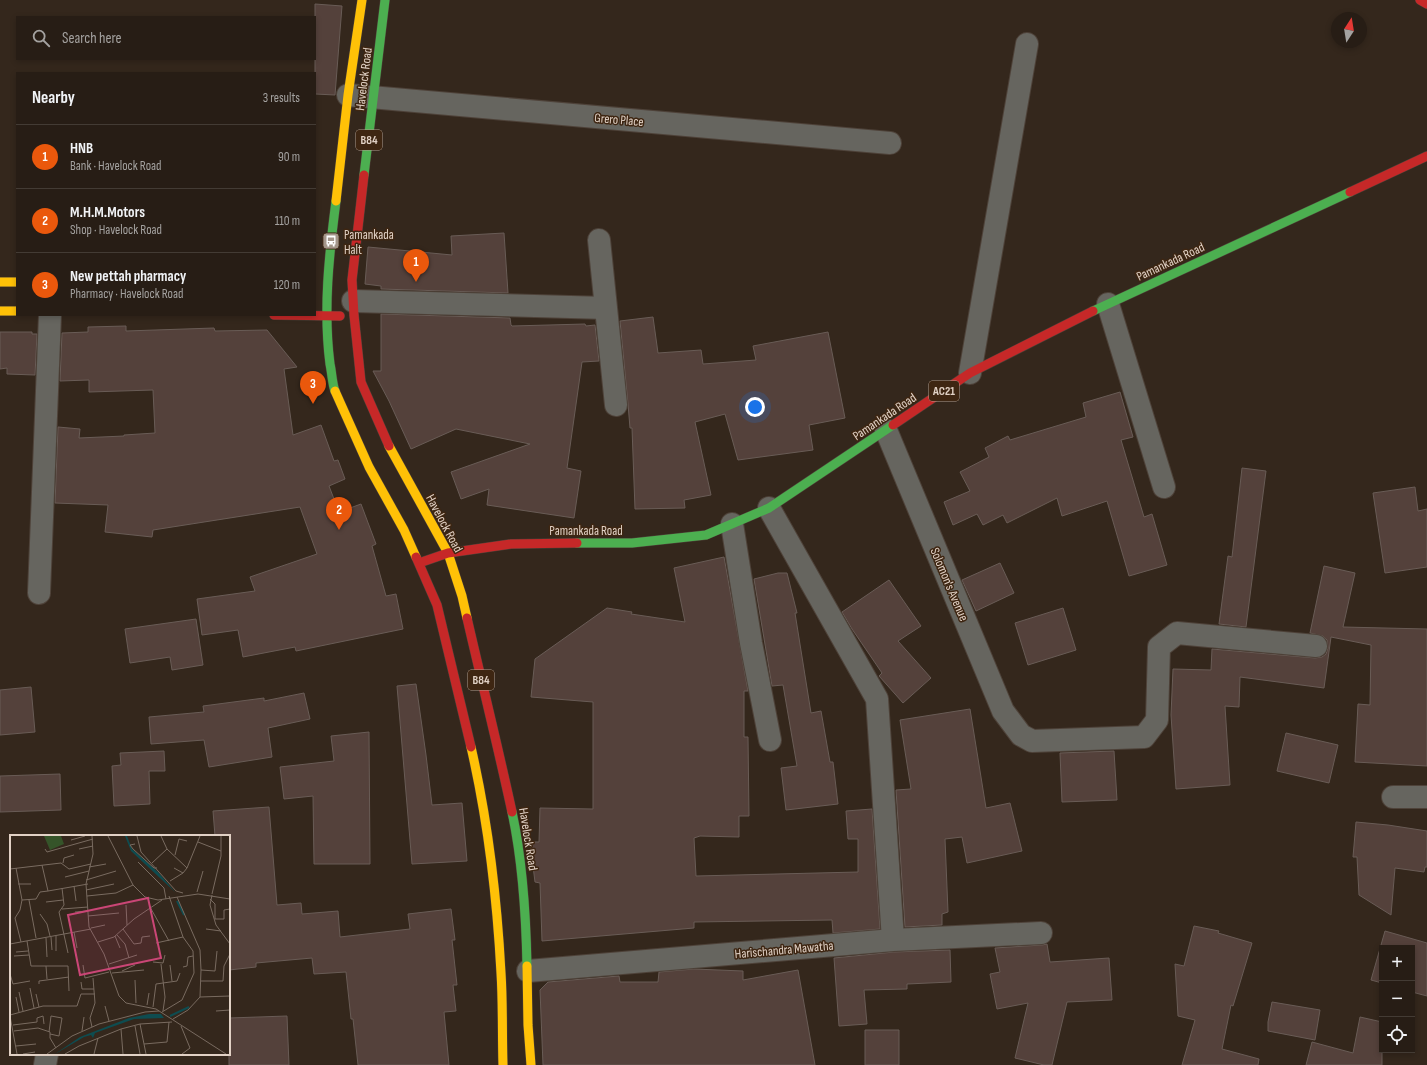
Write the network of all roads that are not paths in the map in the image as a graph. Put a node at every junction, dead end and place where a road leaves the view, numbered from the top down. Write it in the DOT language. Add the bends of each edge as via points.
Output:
graph roads {
  1 [pos="362,0"];
  2 [pos="385,0"];
  3 [pos="1420,0"];
  4 [pos="1427,4"];
  5 [pos="1027,44"];
  6 [pos="348,95"];
  7 [pos="374,98"];
  8 [pos="890,143"];
  9 [pos="1427,156"];
  10 [pos="599,240"];
  11 [pos="325,279"];
  12 [pos="0,282"];
  13 [pos="16,282"];
  14 [pos="353,299"];
  15 [pos="1108,304"];
  16 [pos="606,308"];
  17 [pos="0,311"];
  18 [pos="16,311"];
  19 [pos="50,316"];
  20 [pos="316,316"];
  21 [pos="326,316"];
  22 [pos="970,374"];
  23 [pos="616,405"];
  24 [pos="886,430"];
  25 [pos="1164,487"];
  26 [pos="769,508"];
  27 [pos="732,524"];
  28 [pos="448,553"];
  29 [pos="419,562"];
  30 [pos="39,593"];
  31 [pos="1316,646"];
  32 [pos="770,740"];
  33 [pos="1393,797"];
  34 [pos="1427,797"];
  35 [pos="1041,933"];
  36 [pos="893,940"];
  37 [pos="528,971"];
  38 [pos="47,1055"];
  39 [pos="45,1065"];
  40 [pos="503,1065"];
  41 [pos="531,1065"];
  1 -- 6 [label="main road, Havelock Road / B84"];
  2 -- 7 [label="main road, Havelock Road / B84"];
  3 -- 4 [label="main road"];
  5 -- 22 [label="street"];
  6 -- 7 [label="street, Grero Place"];
  6 -- 11 [label="main road, Havelock Road / B84"];
  7 -- 8 [label="street, Grero Place"];
  7 -- 14 [label="main road, Havelock Road / B84"];
  9 -- 15 [label="main road, Pamankada Road / AC21"];
  10 -- 16 [label="street"];
  11 -- 14 [label="main road"];
  11 -- 21 [label="main road, Havelock Road / B84"];
  12 -- 13 [label="main road"];
  14 -- 16 [label="street"];
  14 -- 21 [label="main road"];
  14 -- 28 [label="main road, Havelock Road / B84" via="361,382 393,455"];
  15 -- 22 [label="main road, Pamankada Road / AC21"];
  15 -- 25 [label="street"];
  16 -- 23 [label="street"];
  17 -- 18 [label="main road"];
  19 -- 30 [label="street"];
  20 -- 21 [label="main road"];
  21 -- 29 [label="main road, Havelock Road / B84" via="334,390 369,467"];
  22 -- 24 [label="main road, Pamankada Road / AC21"];
  24 -- 26 [label="main road, Pamankada Road / AC21"];
  24 -- 31 [label="street, Solomon's Avenue" via="1003,711 1021,735 1032,741 1144,737 1157,720 1159,646 1177,633"];
  26 -- 27 [label="main road, Pamankada Road / AC21"];
  26 -- 36 [label="street" via="877,699"];
  27 -- 28 [label="main road, Pamankada Road / AC21" via="706,535 639,542 511,544"];
  27 -- 32 [label="street"];
  28 -- 29 [label="main road, Pamankada Road / AC21"];
  28 -- 37 [label="main road, Havelock Road / B84" via="462,596 516,830 526,915"];
  29 -- 40 [label="main road, Havelock Road / B84" via="436,605 479,782 495,891 501,974"];
  33 -- 34 [label="street"];
  35 -- 36 [label="street, Harischandra Mawatha"];
  36 -- 37 [label="street, Harischandra Mawatha"];
  37 -- 41 [label="main road, Havelock Road / B84"];
  38 -- 39 [label="street"];
}
